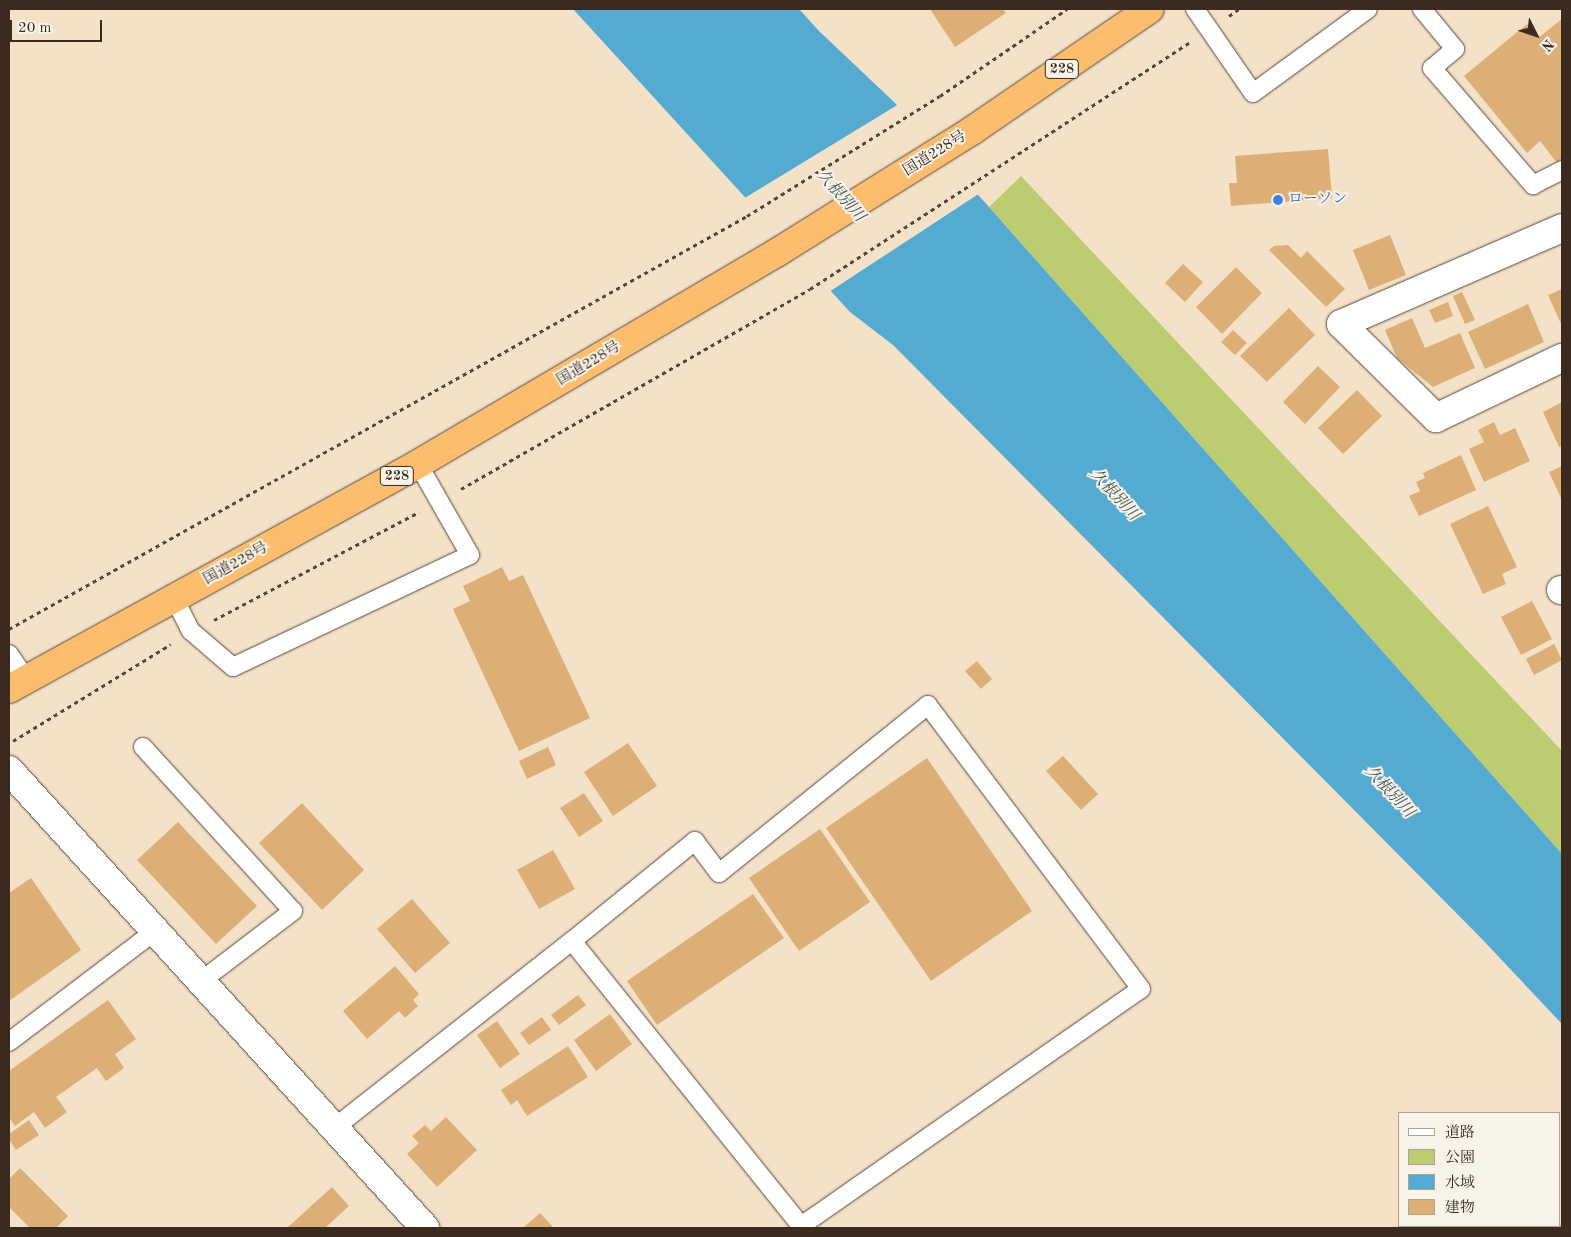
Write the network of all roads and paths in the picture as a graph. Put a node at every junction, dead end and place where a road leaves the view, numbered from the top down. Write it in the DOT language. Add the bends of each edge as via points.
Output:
graph roads {
  1 [pos="1067,9"];
  2 [pos="1150,9"];
  3 [pos="1195,9"];
  4 [pos="1239,9"];
  5 [pos="1422,9"];
  6 [pos="1361,11"];
  7 [pos="1209,30"];
  8 [pos="1562,170"];
  9 [pos="1562,228"];
  10 [pos="1562,358"];
  11 [pos="418,464"];
  12 [pos="440,501"];
  13 [pos="174,598"];
  14 [pos="9,630"];
  15 [pos="191,631"];
  16 [pos="9,654"];
  17 [pos="18,684"];
  18 [pos="9,744"];
  19 [pos="144,748"];
  20 [pos="9,770"];
  21 [pos="156,931"];
  22 [pos="572,941"];
  23 [pos="201,981"];
  24 [pos="9,1042"];
  25 [pos="334,1128"];
  26 [pos="425,1228"];
  1 -- 14 [label="path" via="940,96 747,216"];
  2 -- 11 [label="highway, 国道228号 / 228" via="973,130 778,252"];
  3 -- 7 [label="lane"];
  4 -- 7 [label="path"];
  5 -- 8 [label="lane" via="1455,49 1432,68 1533,185"];
  6 -- 7 [label="lane" via="1253,93"];
  7 -- 12 [label="path" via="810,289"];
  9 -- 10 [label="street" via="1341,324 1436,418"];
  11 -- 12 [label="lane"];
  11 -- 13 [label="highway, 国道228号 / 228"];
  12 -- 15 [label="path"];
  12 -- 15 [label="lane" via="470,555 233,667"];
  13 -- 15 [label="lane"];
  13 -- 17 [label="highway, 国道228号 / 228"];
  15 -- 18 [label="path"];
  16 -- 17 [label="lane"];
  19 -- 23 [label="lane" via="293,911"];
  20 -- 21 [label="street"];
  21 -- 23 [label="street"];
  21 -- 24 [label="lane"];
  22 -- 22 [label="lane" via="695,842 719,873 928,705 1141,989 802,1226"];
  22 -- 25 [label="lane"];
  23 -- 25 [label="street"];
  25 -- 26 [label="street"];
}
